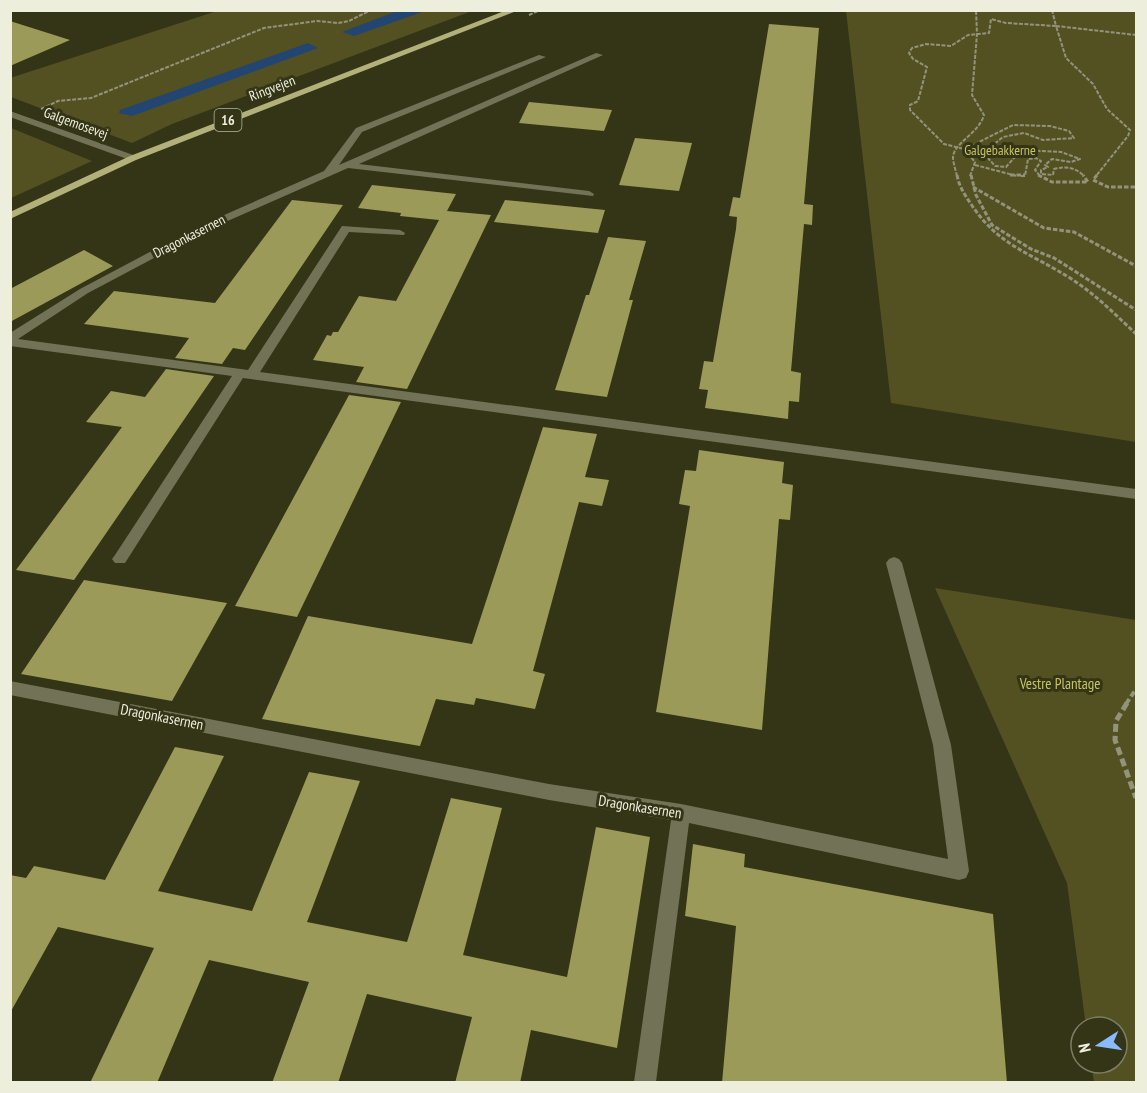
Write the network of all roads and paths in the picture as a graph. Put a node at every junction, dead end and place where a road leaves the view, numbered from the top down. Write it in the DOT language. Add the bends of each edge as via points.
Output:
graph roads {
  1 [pos="371,10"];
  2 [pos="515,10"];
  3 [pos="976,10"];
  4 [pos="1052,10"];
  5 [pos="1056,26"];
  6 [pos="977,34"];
  7 [pos="1137,35"];
  8 [pos="599,55"];
  9 [pos="542,57"];
  10 [pos="10,114"];
  11 [pos="24,119"];
  12 [pos="956,148"];
  13 [pos="964,149"];
  14 [pos="133,158"];
  15 [pos="344,165"];
  16 [pos="975,165"];
  17 [pos="328,171"];
  18 [pos="973,186"];
  19 [pos="1137,187"];
  20 [pos="589,194"];
  21 [pos="10,216"];
  22 [pos="400,233"];
  23 [pos="1137,266"];
  24 [pos="1137,310"];
  25 [pos="1137,334"];
  26 [pos="10,341"];
  27 [pos="246,374"];
  28 [pos="1137,494"];
  29 [pos="120,559"];
  30 [pos="894,563"];
  31 [pos="10,688"];
  32 [pos="1137,689"];
  33 [pos="1137,798"];
  34 [pos="681,813"];
  35 [pos="645,1083"];
  1 -- 11 [label="path" via="349,21 264,28 91,98 58,101"];
  2 -- 14 [label="main road, Ringvejen / 16"];
  3 -- 6 [label="path"];
  4 -- 5 [label="path"];
  5 -- 6 [label="path" via="992,19 989,33"];
  5 -- 7 [label="path"];
  5 -- 19 [label="path" via="1066,58 1093,84 1107,109 1130,130 1093,180 1106,187"];
  6 -- 12 [label="path" via="972,95 984,115 981,125"];
  6 -- 12 [label="path" via="951,46 918,44 909,53 927,67 918,101 910,105 910,110 944,144"];
  8 -- 15 [label="street, Dragonkasernen"];
  9 -- 17 [label="street" via="360,130"];
  10 -- 11 [label="street, Galgemosevej"];
  11 -- 14 [label="street, Galgemosevej"];
  12 -- 13 [label="path"];
  12 -- 25 [label="path" via="953,158 959,186 984,224 1006,242 1073,280"];
  13 -- 16 [label="path"];
  13 -- 16 [label="path" via="1013,125 1069,131 1074,138 1043,140 1024,133 1007,135 992,144 987,157 1001,168 1021,150 1066,152 1080,159 1052,159 1041,174 1053,175 1054,169 1066,166 1077,170 1088,182 1045,180 1036,173 1041,161 1035,158 1028,159 1023,177"];
  14 -- 21 [label="main road, Ringvejen / 16"];
  15 -- 17 [label="street, Dragonkasernen"];
  15 -- 20 [label="street, Dragonkasernen"];
  16 -- 18 [label="path" via="970,178"];
  17 -- 26 [label="street, Dragonkasernen" via="201,229 84,291"];
  18 -- 23 [label="path" via="1044,228 1074,232"];
  18 -- 24 [label="path" via="992,225"];
  22 -- 27 [label="street" via="346,228"];
  26 -- 27 [label="street"];
  27 -- 28 [label="street"];
  27 -- 29 [label="street"];
  30 -- 34 [label="street, Dragonkasernen" via="942,745 959,871"];
  31 -- 34 [label="street, Dragonkasernen" via="549,792"];
  32 -- 33 [label="path" via="1116,721 1115,740"];
  34 -- 35 [label="street"];
}
